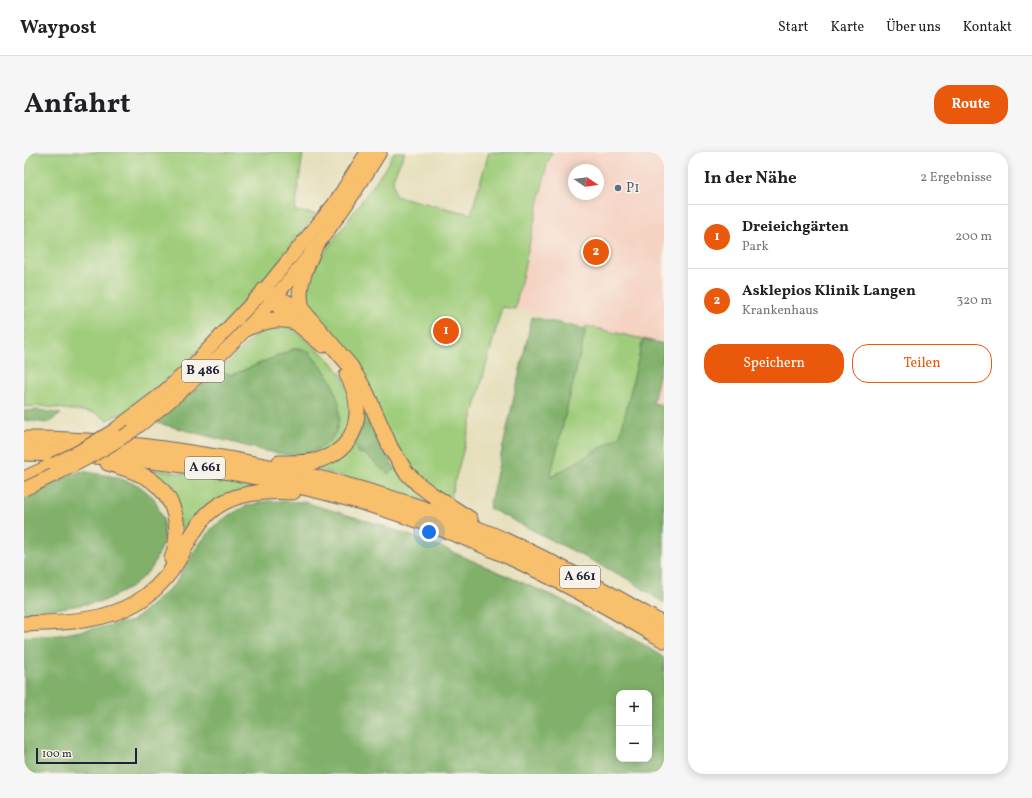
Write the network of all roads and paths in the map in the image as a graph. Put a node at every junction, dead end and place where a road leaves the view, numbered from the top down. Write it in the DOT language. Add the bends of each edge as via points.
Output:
graph roads {
  1 [pos="367,152"];
  2 [pos="380,152"];
  3 [pos="314,250"];
  4 [pos="271,296"];
  5 [pos="299,316"];
  6 [pos="247,328"];
  7 [pos="24,439"];
  8 [pos="24,454"];
  9 [pos="76,454"];
  10 [pos="260,464"];
  11 [pos="24,478"];
  12 [pos="24,489"];
  13 [pos="332,494"];
  14 [pos="494,535"];
  15 [pos="161,582"];
  16 [pos="24,624"];
  17 [pos="664,624"];
  18 [pos="664,640"];
  1 -- 4 [label="main road, B 486"];
  2 -- 3 [label="main road, B 486"];
  3 -- 4 [label="main road, B 486"];
  3 -- 5 [label="highway" via="300,285"];
  4 -- 5 [label="highway"];
  4 -- 6 [label="main road, B 486"];
  4 -- 11 [label="main road, B 486, bridge" via="160,395 113,431 86,448"];
  5 -- 6 [label="highway" via="273,319"];
  5 -- 10 [label="highway" via="352,385 358,404 356,423 340,450 322,460"];
  5 -- 14 [label="highway, A 661" via="337,349 351,367 366,392 385,437 402,467 418,484"];
  6 -- 12 [label="main road, B 486, bridge" via="190,384 157,412 108,447"];
  7 -- 10 [label="highway, A 661" via="104,441 173,449"];
  8 -- 9 [label="highway, A 661"];
  9 -- 13 [label="highway, A 661" via="213,469"];
  9 -- 15 [label="highway" via="145,476 168,498 174,512 178,534 171,561"];
  10 -- 14 [label="highway, A 661" via="372,492"];
  13 -- 15 [label="highway" via="258,492 230,499 210,512 201,522"];
  13 -- 18 [label="highway, A 661" via="408,518 504,555 592,598"];
  14 -- 17 [label="highway, A 661" via="604,589"];
  15 -- 16 [label="highway" via="134,604 110,615"];
}
